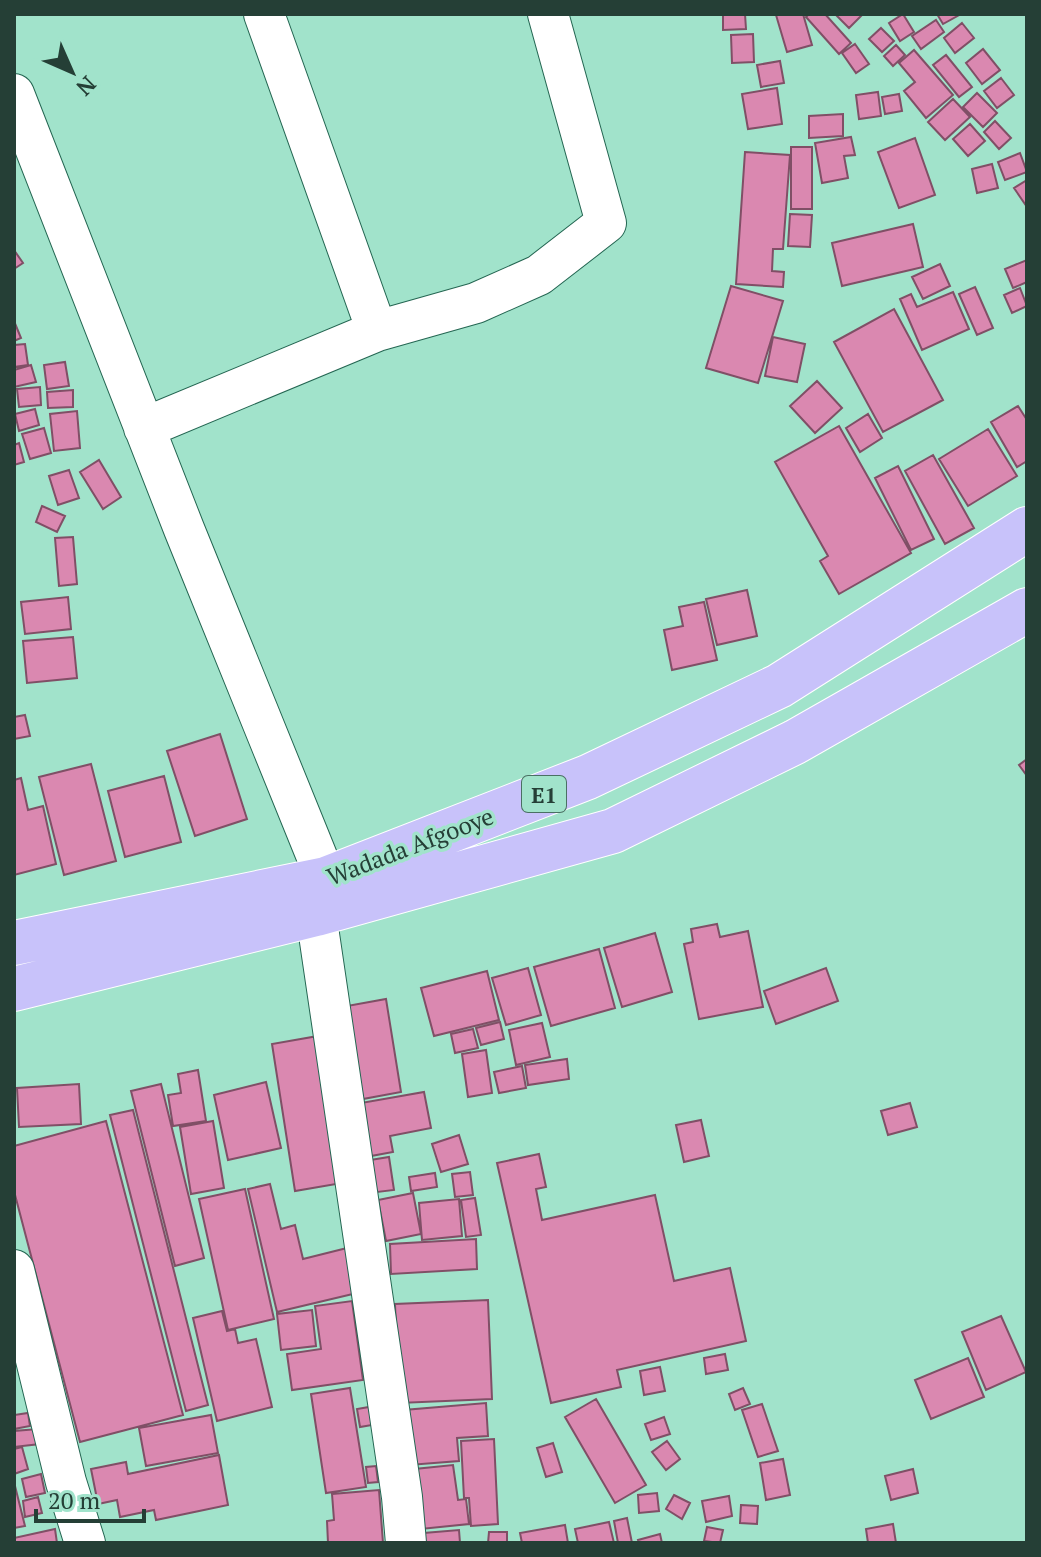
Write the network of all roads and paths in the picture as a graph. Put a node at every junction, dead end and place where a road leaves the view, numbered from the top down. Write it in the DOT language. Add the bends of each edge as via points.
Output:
graph roads {
  1 [pos="264,14"];
  2 [pos="548,14"];
  3 [pos="14,94"];
  4 [pos="377,331"];
  5 [pos="144,428"];
  6 [pos="1027,529"];
  7 [pos="1027,610"];
  8 [pos="321,897"];
  9 [pos="14,943"];
  10 [pos="14,989"];
  11 [pos="14,1270"];
  12 [pos="85,1543"];
  13 [pos="406,1543"];
  1 -- 4 [label="street"];
  2 -- 4 [label="street" via="606,223 539,275 476,303"];
  3 -- 5 [label="street"];
  4 -- 5 [label="street"];
  5 -- 8 [label="street"];
  6 -- 8 [label="highway, Wadada Afgooye / E1" via="779,686"];
  7 -- 8 [label="highway, Wadada Afgooye / E1" via="795,742 613,831"];
  8 -- 9 [label="highway, Wadada Afgooye / E1"];
  8 -- 10 [label="highway, Wadada Afgooye / E1"];
  8 -- 13 [label="street"];
  11 -- 12 [label="street"];
}
